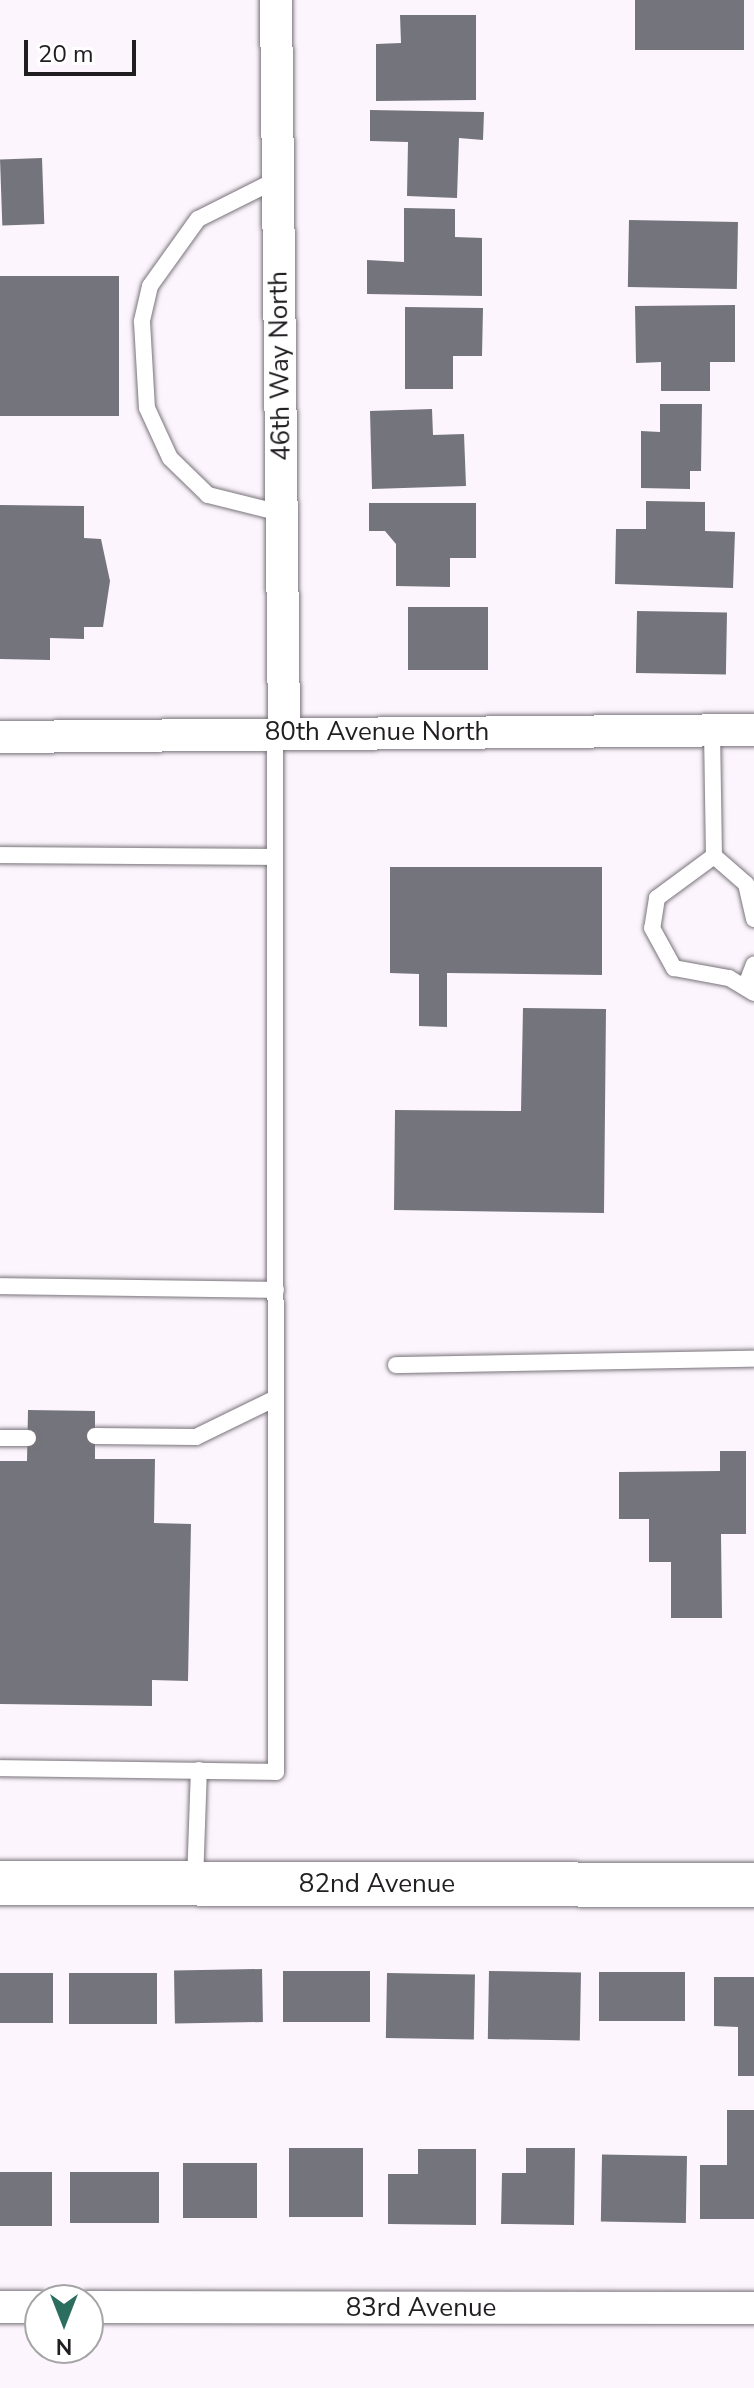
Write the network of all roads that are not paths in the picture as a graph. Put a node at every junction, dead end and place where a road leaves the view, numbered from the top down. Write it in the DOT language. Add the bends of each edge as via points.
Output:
graph roads {
  1 [pos="276,0"];
  2 [pos="278,179"];
  3 [pos="281,513"];
  4 [pos="712,730"];
  5 [pos="754,730"];
  6 [pos="279,733"];
  7 [pos="0,737"];
  8 [pos="0,855"];
  9 [pos="714,856"];
  10 [pos="275,857"];
  11 [pos="754,919"];
  12 [pos="754,964"];
  13 [pos="750,989"];
  14 [pos="0,1286"];
  15 [pos="276,1290"];
  16 [pos="754,1359"];
  17 [pos="396,1365"];
  18 [pos="276,1398"];
  19 [pos="95,1436"];
  20 [pos="0,1438"];
  21 [pos="28,1438"];
  22 [pos="0,1768"];
  23 [pos="199,1770"];
  24 [pos="0,1883"];
  25 [pos="195,1884"];
  26 [pos="754,1885"];
  27 [pos="0,2307"];
  28 [pos="24,2307"];
  29 [pos="104,2307"];
  30 [pos="754,2308"];
  1 -- 2 [label="street, 46th Way North"];
  2 -- 3 [label="street, 46th Way North"];
  2 -- 3 [label="lane" via="198,219 150,286 142,322 147,408 170,458 208,495"];
  3 -- 6 [label="street, 46th Way North"];
  4 -- 5 [label="street, 80th Avenue North"];
  4 -- 6 [label="street, 80th Avenue North"];
  4 -- 9 [label="lane"];
  6 -- 7 [label="street, 80th Avenue North"];
  6 -- 10 [label="lane"];
  8 -- 10 [label="lane"];
  9 -- 11 [label="lane" via="746,884"];
  9 -- 13 [label="lane" via="657,898 652,928 674,968"];
  10 -- 15 [label="lane"];
  12 -- 13 [label="lane"];
  14 -- 15 [label="lane"];
  15 -- 18 [label="lane"];
  16 -- 17 [label="lane"];
  18 -- 19 [label="lane" via="196,1437"];
  18 -- 23 [label="lane" via="276,1772"];
  20 -- 21 [label="lane"];
  22 -- 23 [label="lane"];
  23 -- 25 [label="lane"];
  24 -- 25 [label="street, 82nd Avenue"];
  25 -- 26 [label="street, 82nd Avenue"];
  27 -- 28 [label="street"];
  29 -- 30 [label="street, 83rd Avenue"];
}
